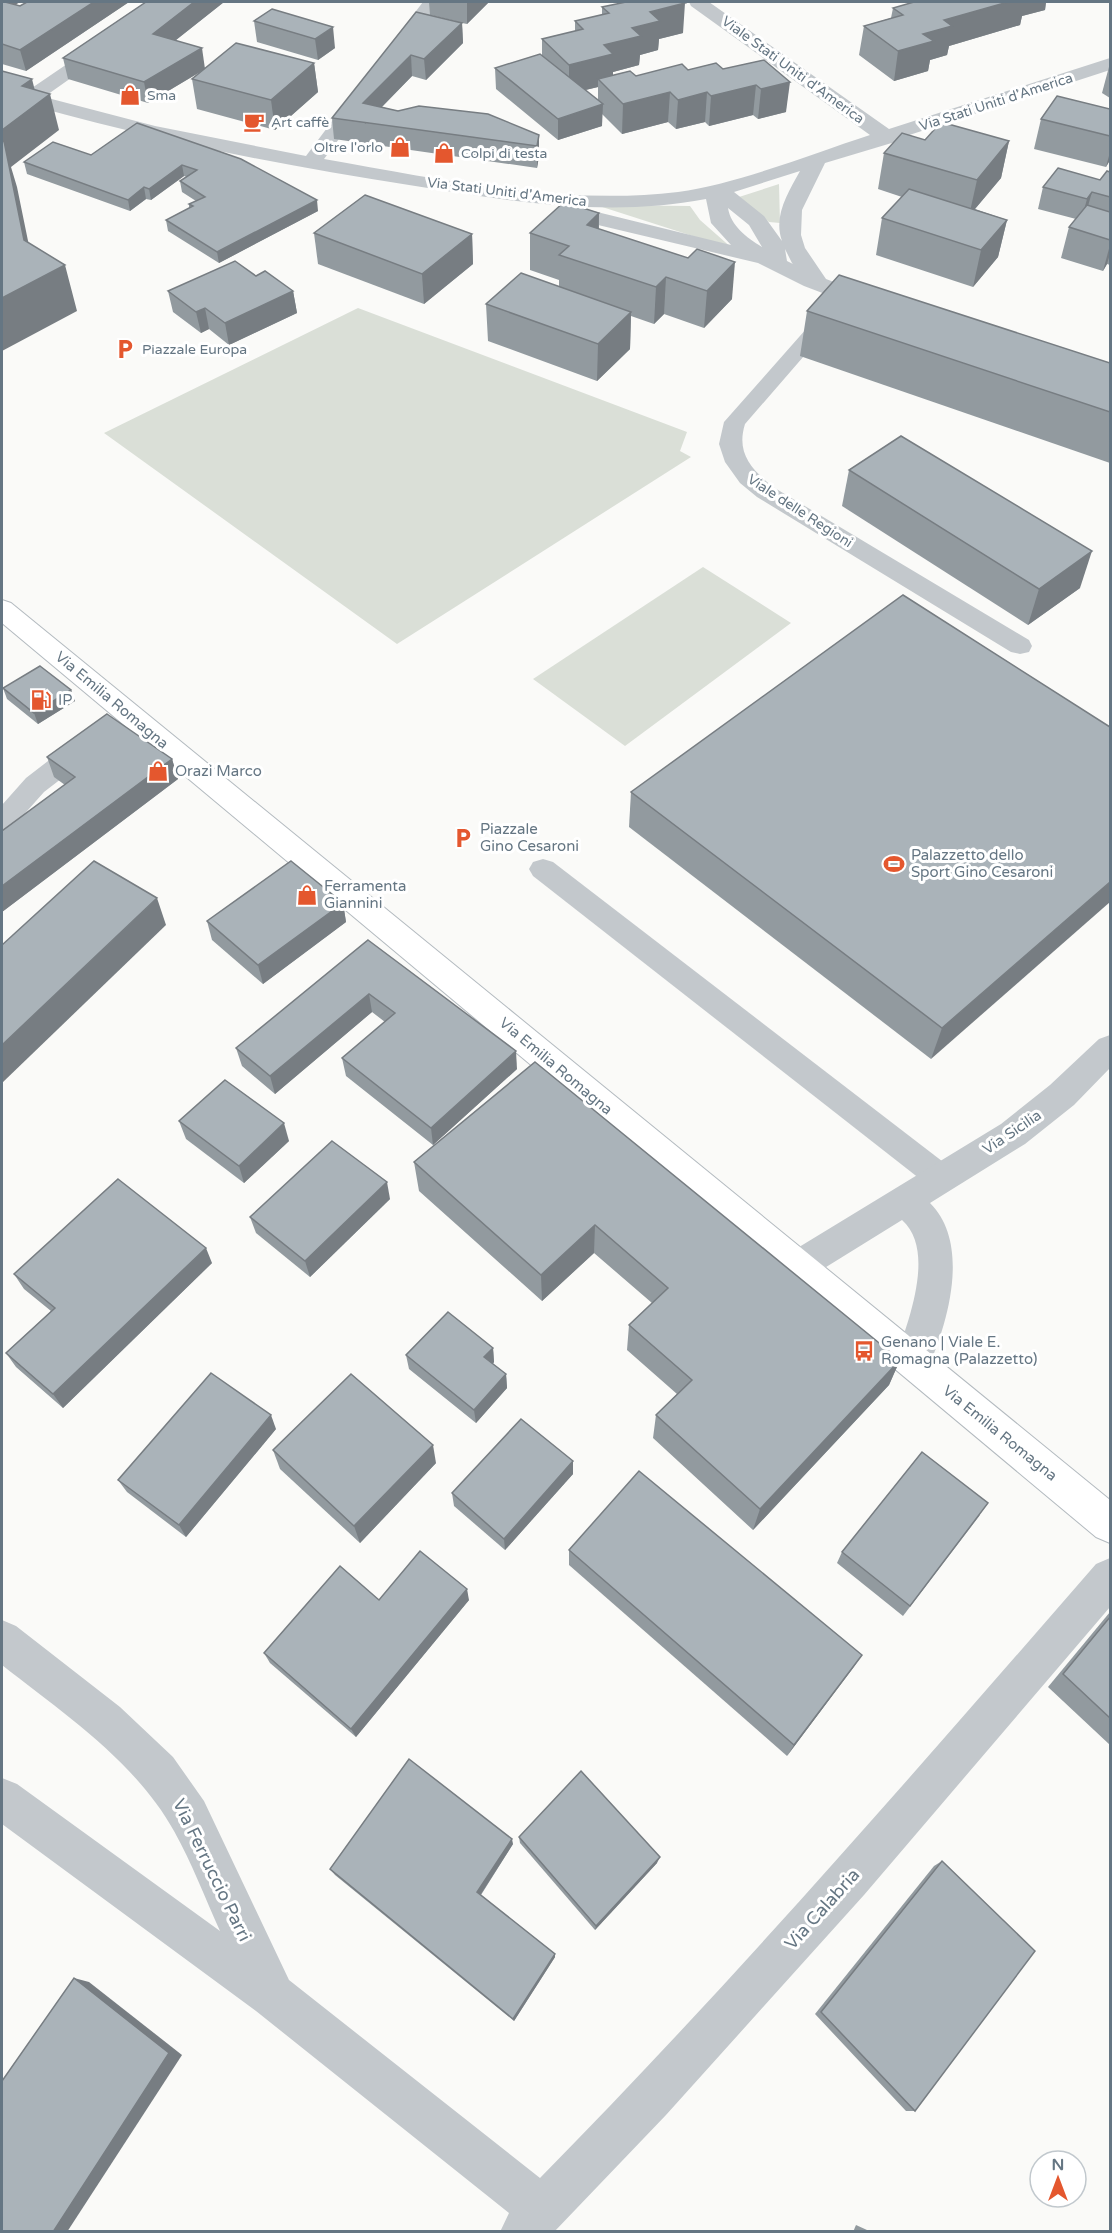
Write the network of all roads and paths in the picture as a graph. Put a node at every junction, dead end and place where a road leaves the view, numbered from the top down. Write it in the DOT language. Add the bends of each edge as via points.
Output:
graph roads {
  1 [pos="170,2"];
  2 [pos="432,2"];
  3 [pos="698,2"];
  4 [pos="1110,64"];
  5 [pos="2,91"];
  6 [pos="28,99"];
  7 [pos="888,138"];
  8 [pos="815,162"];
  9 [pos="310,164"];
  10 [pos="474,189"];
  11 [pos="717,191"];
  12 [pos="776,263"];
  13 [pos="817,283"];
  14 [pos="847,296"];
  15 [pos="886,310"];
  16 [pos="2,609"];
  17 [pos="1020,646"];
  18 [pos="115,724"];
  19 [pos="2,822"];
  20 [pos="543,869"];
  21 [pos="1110,1048"];
  22 [pos="940,1176"];
  23 [pos="902,1201"];
  24 [pos="798,1266"];
  25 [pos="913,1361"];
  26 [pos="1110,1524"];
  27 [pos="1110,1578"];
  28 [pos="2,1640"];
  29 [pos="2,1799"];
  30 [pos="272,1995"];
  31 [pos="533,2220"];
  1 -- 6 [label="street"];
  2 -- 9 [label="street"];
  3 -- 7 [label="street, Viale Stati Uniti d'America"];
  4 -- 7 [label="street, Via Stati Uniti d'America"];
  5 -- 6 [label="street, Via Stati Uniti d'America"];
  6 -- 9 [label="street, Via Stati Uniti d'America" via="177,137"];
  7 -- 8 [label="street, Via Stati Uniti d'America"];
  8 -- 11 [label="street, Via Stati Uniti d'America"];
  8 -- 13 [label="street" via="794,202 788,232 795,253"];
  9 -- 10 [label="street, Via Stati Uniti d'America"];
  10 -- 11 [label="street, Via Stati Uniti d'America" via="571,201 618,202 664,200"];
  10 -- 12 [label="street"];
  11 -- 12 [label="street" via="719,216 728,232"];
  12 -- 13 [label="street"];
  13 -- 14 [label="street"];
  14 -- 15 [label="street"];
  14 -- 17 [label="lane, Viale delle Regioni" via="735,422 730,442 732,458 742,474 765,492"];
  16 -- 18 [label="main road, Via Emilia Romagna"];
  18 -- 19 [label="lane" via="35,785"];
  18 -- 24 [label="main road, Via Emilia Romagna"];
  20 -- 22 [label="lane"];
  21 -- 22 [label="street, Via Sicilia" via="1041,1114"];
  22 -- 23 [label="street, Via Sicilia"];
  23 -- 24 [label="street, Via Sicilia"];
  23 -- 25 [label="street" via="925,1222 934,1259 930,1304"];
  24 -- 25 [label="main road, Via Emilia Romagna"];
  25 -- 26 [label="main road, Via Emilia Romagna"];
  27 -- 31 [label="street, Via Calabria" via="827,1904 650,2099"];
  28 -- 30 [label="street, Via Ferruccio Parri" via="122,1735 164,1779 189,1816"];
  29 -- 30 [label="street, Via Ferruccio Parri"];
  30 -- 31 [label="street, Via Ferruccio Parri"];
}
